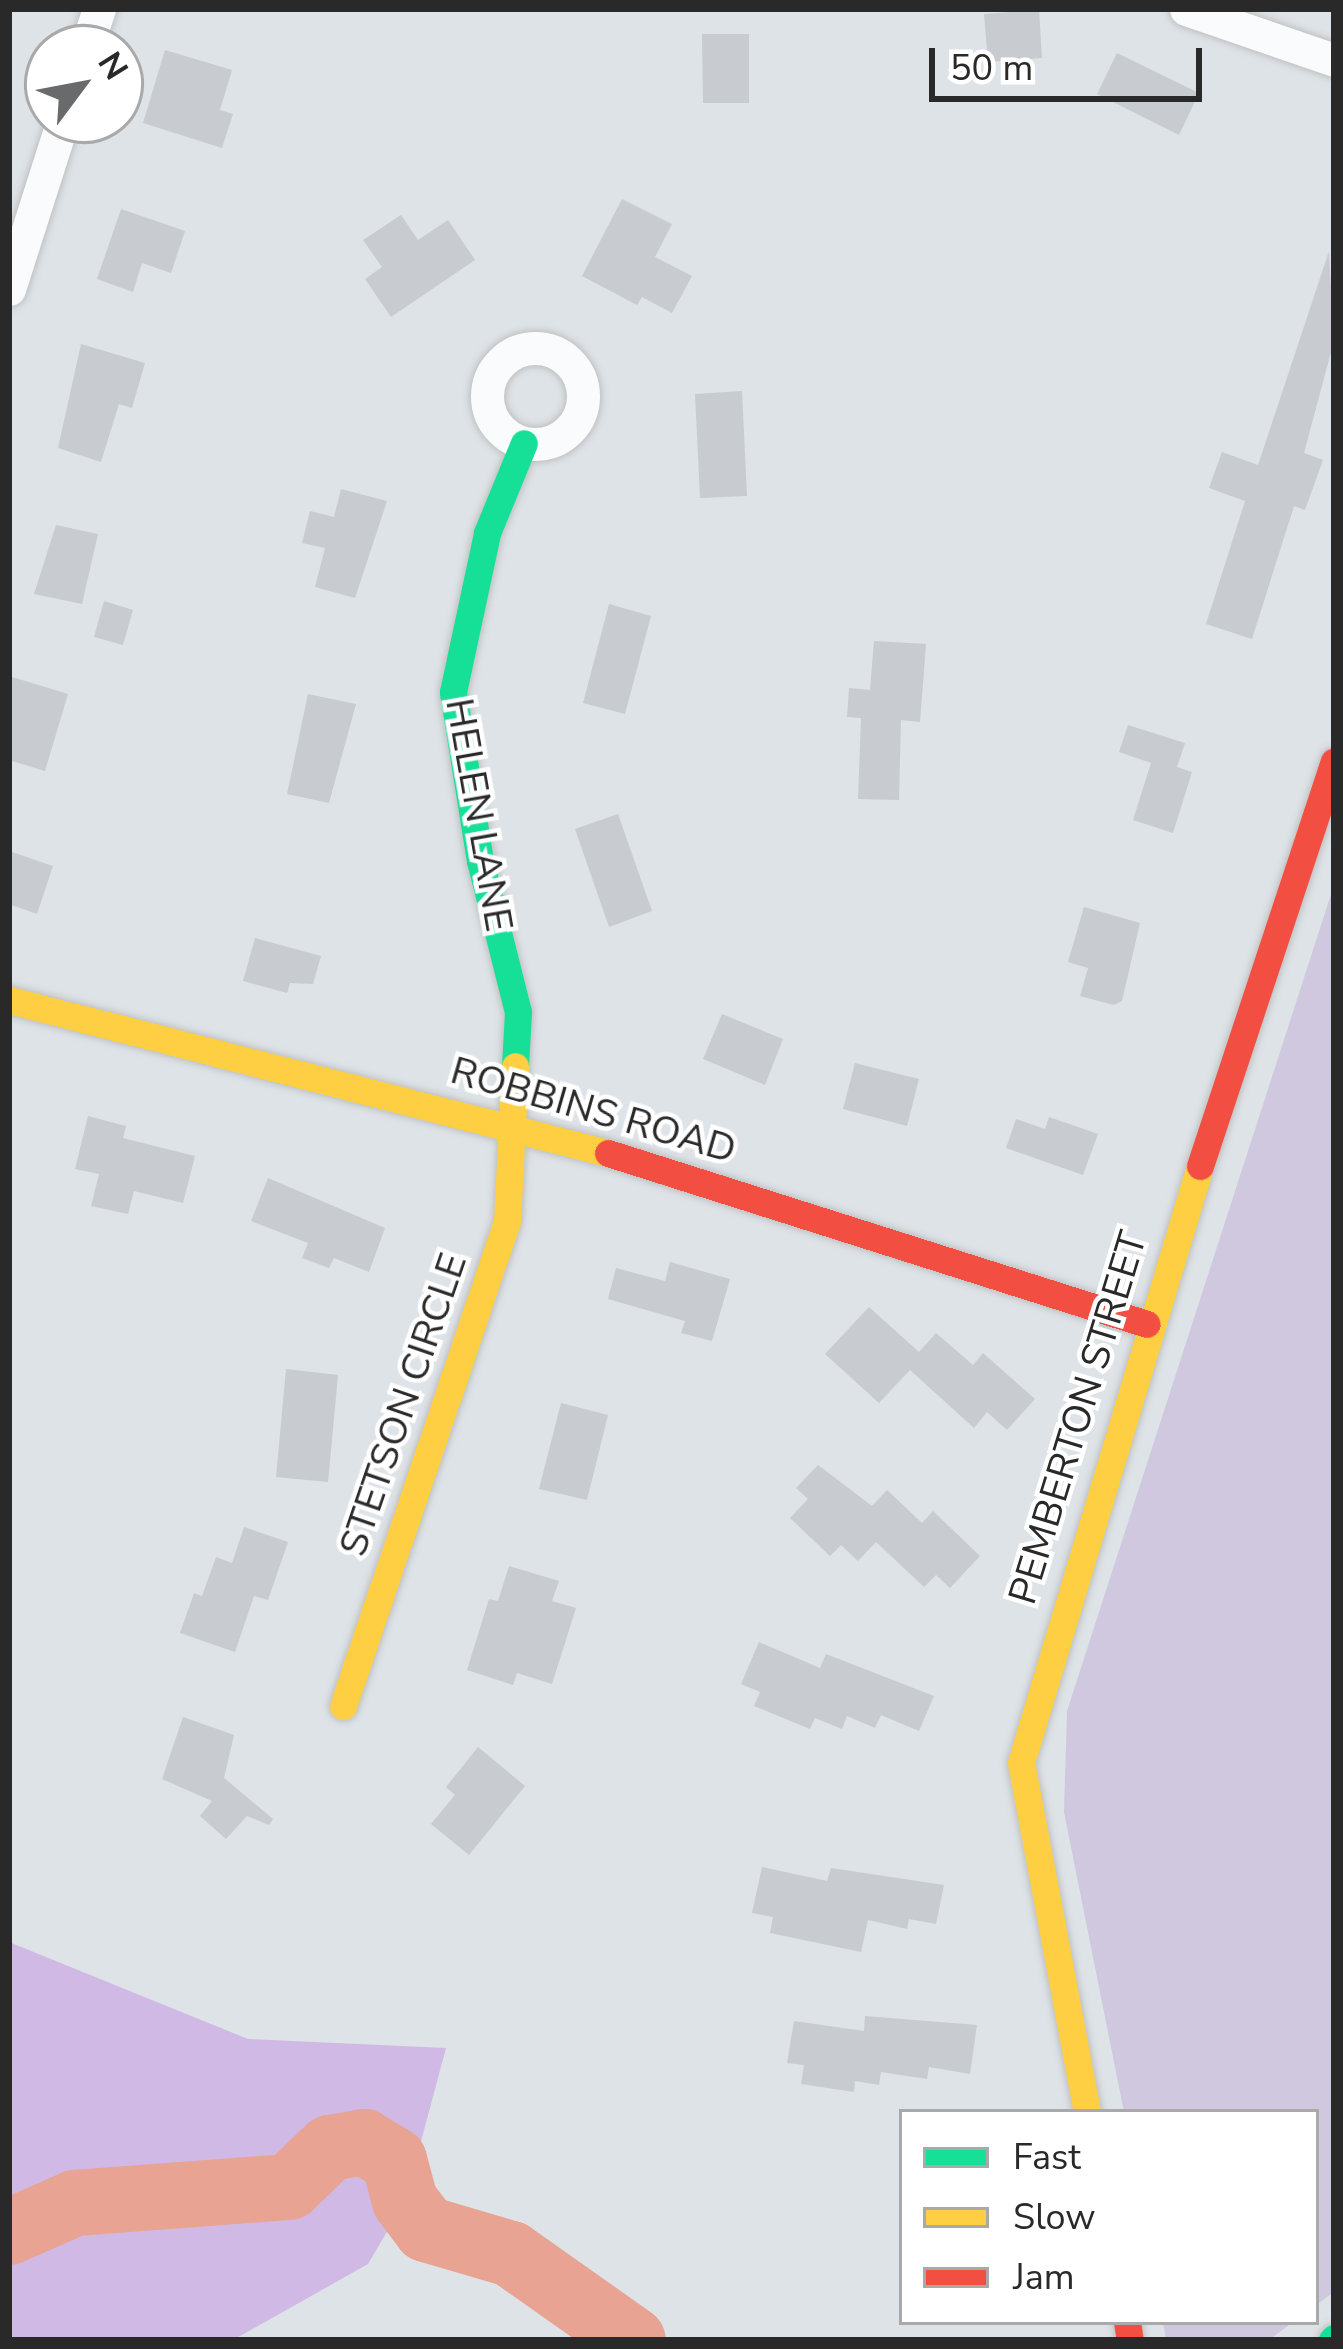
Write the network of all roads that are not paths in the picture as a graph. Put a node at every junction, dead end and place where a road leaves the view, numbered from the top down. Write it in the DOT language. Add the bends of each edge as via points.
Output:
graph roads {
  1 [pos="1186,9"];
  2 [pos="1334,60"];
  3 [pos="55,144"];
  4 [pos="9,289"];
  5 [pos="524,443"];
  6 [pos="1334,762"];
  7 [pos="9,1000"];
  8 [pos="516,1124"];
  9 [pos="1147,1324"];
  10 [pos="343,1706"];
  11 [pos="1086,2109"];
  1 -- 2 [label="street"];
  3 -- 4 [label="street"];
  5 -- 8 [label="street, HELEN LANE" via="487,533 453,692 480,861 518,1012"];
  6 -- 9 [label="street, PEMBERTON STREET"];
  7 -- 8 [label="street, ROBBINS ROAD"];
  8 -- 9 [label="street, ROBBINS ROAD"];
  8 -- 10 [label="street, STETSON CIRCLE" via="507,1221"];
  9 -- 11 [label="street, PEMBERTON STREET" via="1021,1763"];
}
